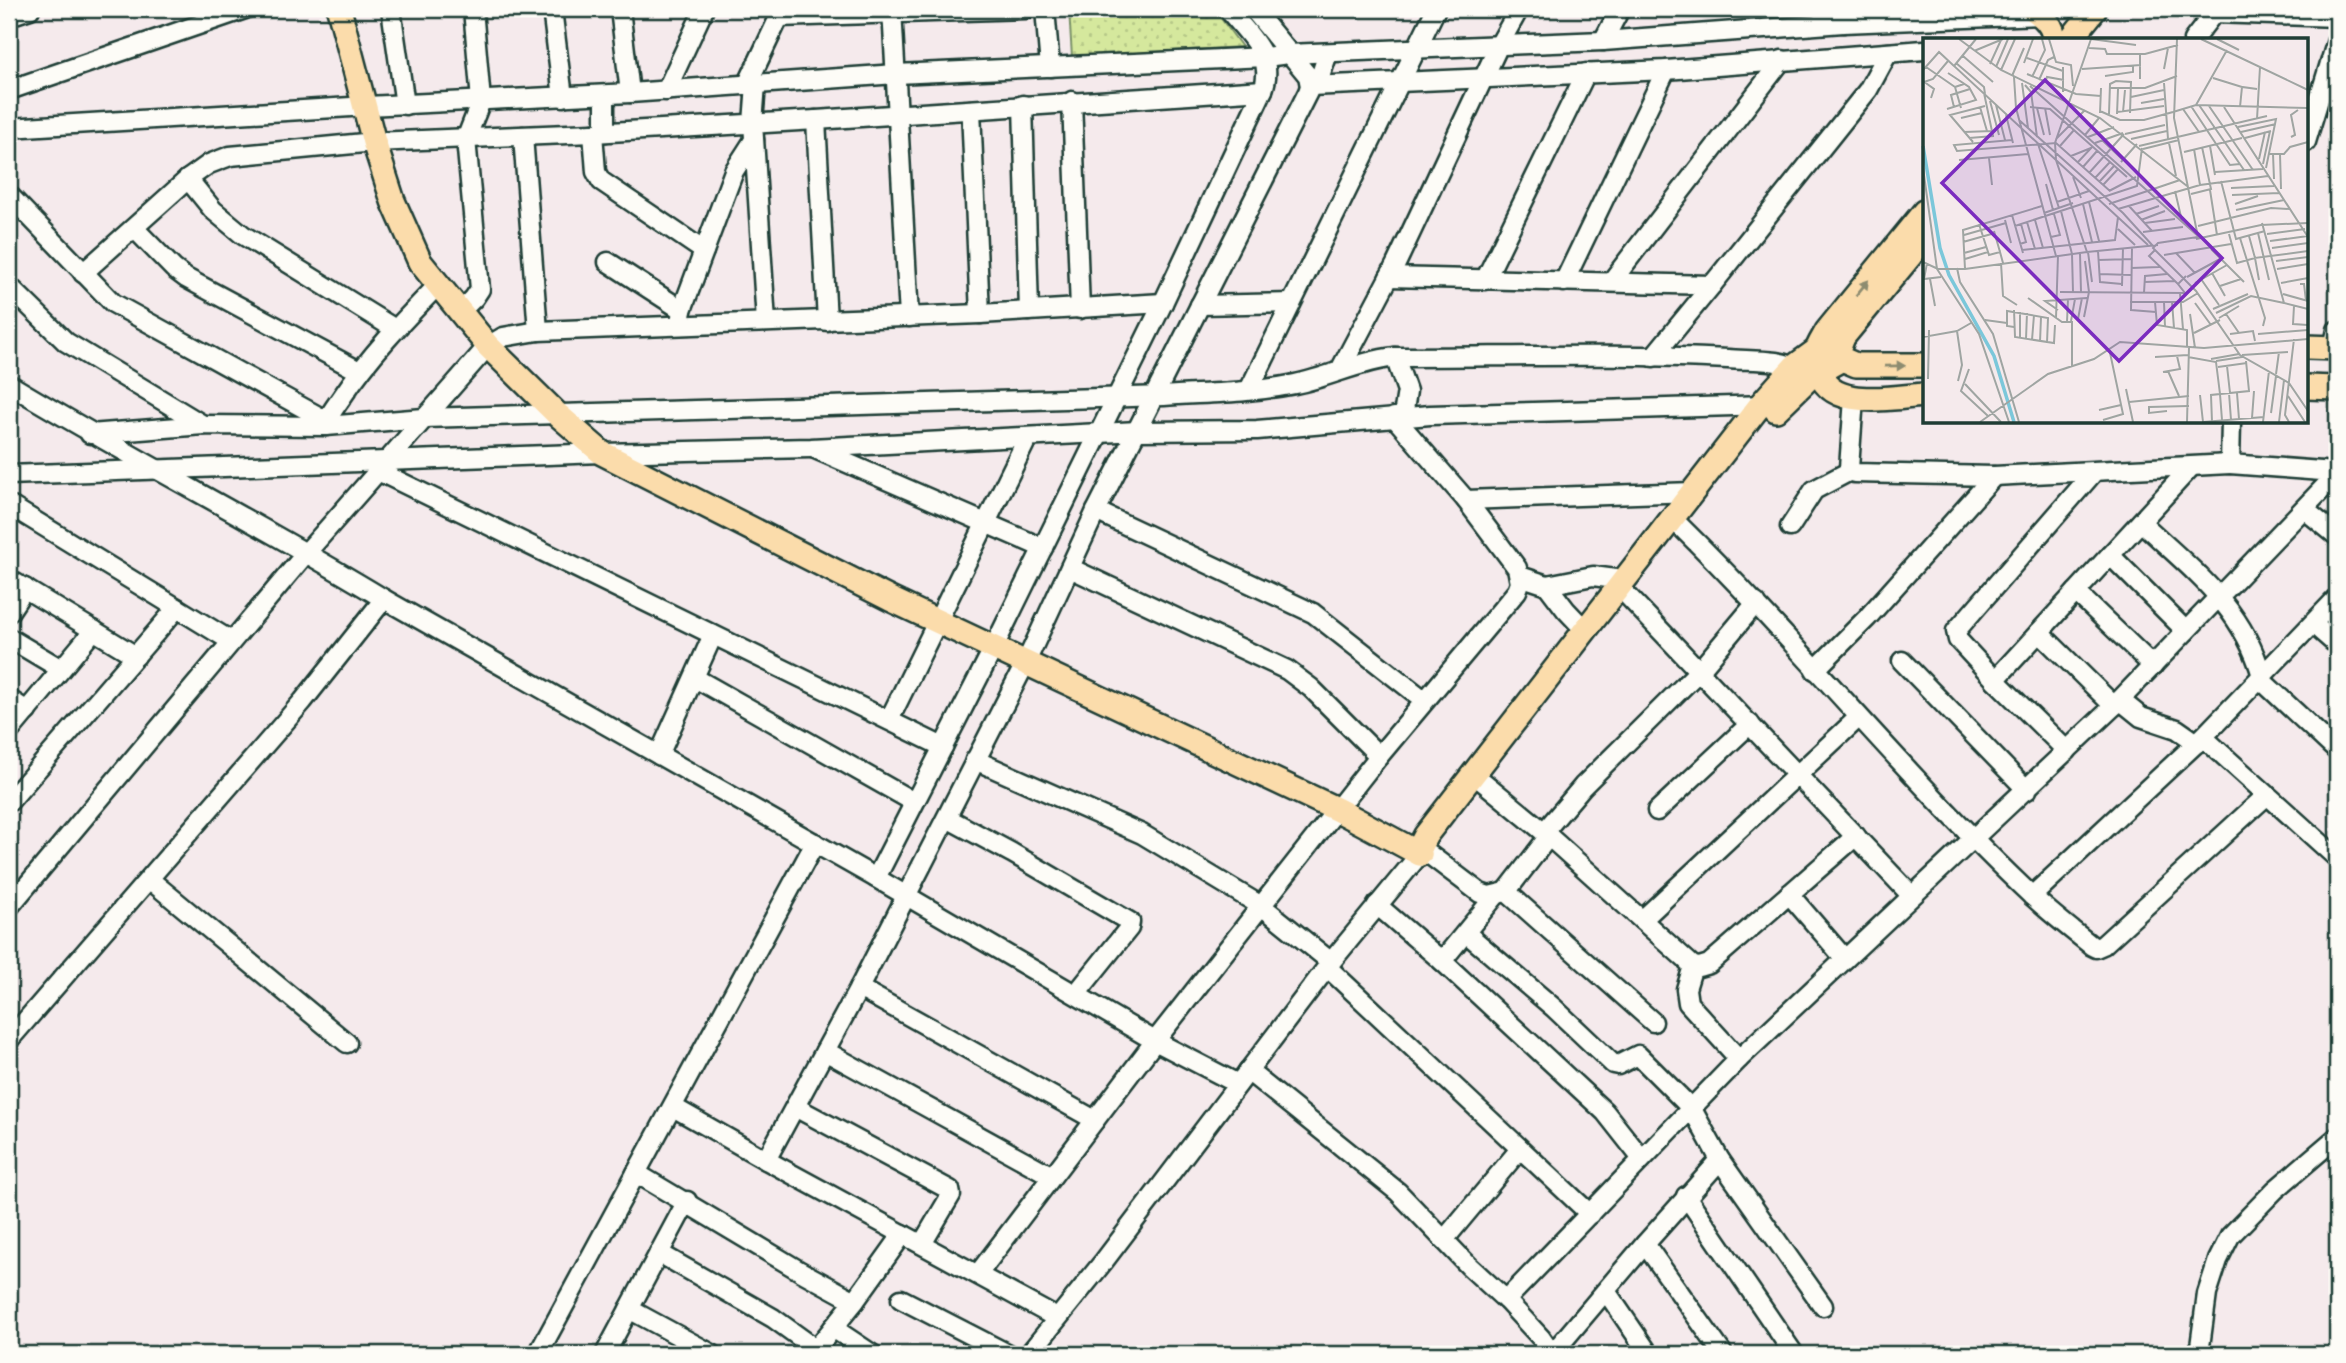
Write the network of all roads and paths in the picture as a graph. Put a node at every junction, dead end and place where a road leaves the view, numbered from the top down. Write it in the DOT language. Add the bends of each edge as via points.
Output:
graph roads {
  1 [pos="339,9"];
  2 [pos="391,9"];
  3 [pos="473,9"];
  4 [pos="552,9"];
  5 [pos="620,9"];
  6 [pos="704,9"];
  7 [pos="1026,9"];
  8 [pos="1045,9"];
  9 [pos="1228,9"];
  10 [pos="1254,9"];
  11 [pos="1436,9"];
  12 [pos="1519,9"];
  13 [pos="1620,9"];
  14 [pos="1820,9"];
  15 [pos="2080,9"];
  16 [pos="2095,9"];
  17 [pos="234,10"];
  18 [pos="2215,11"];
  19 [pos="892,12"];
  20 [pos="781,13"];
  21 [pos="2337,17"];
  22 [pos="1843,23"];
  23 [pos="2054,28"];
  24 [pos="2195,38"];
  25 [pos="2337,40"];
  26 [pos="1603,41"];
  27 [pos="1499,45"];
  28 [pos="1417,50"];
  29 [pos="1923,50"];
  30 [pos="1328,53"];
  31 [pos="1888,53"];
  32 [pos="1288,54"];
  33 [pos="1266,57"];
  34 [pos="1782,60"];
  35 [pos="1050,67"];
  36 [pos="1666,70"];
  37 [pos="1586,73"];
  38 [pos="896,74"];
  39 [pos="1485,77"];
  40 [pos="1399,83"];
  41 [pos="1310,84"];
  42 [pos="751,85"];
  43 [pos="9,90"];
  44 [pos="1264,90"];
  45 [pos="666,91"];
  46 [pos="630,93"];
  47 [pos="605,95"];
  48 [pos="563,97"];
  49 [pos="481,101"];
  50 [pos="1072,101"];
  51 [pos="405,105"];
  52 [pos="1023,105"];
  53 [pos="367,106"];
  54 [pos="971,110"];
  55 [pos="898,114"];
  56 [pos="816,120"];
  57 [pos="9,128"];
  58 [pos="754,131"];
  59 [pos="599,133"];
  60 [pos="2308,135"];
  61 [pos="523,136"];
  62 [pos="466,139"];
  63 [pos="374,142"];
  64 [pos="188,179"];
  65 [pos="9,195"];
  66 [pos="1923,213"];
  67 [pos="134,228"];
  68 [pos="1923,240"];
  69 [pos="704,251"];
  70 [pos="608,262"];
  71 [pos="83,274"];
  72 [pos="1389,277"];
  73 [pos="1485,280"];
  74 [pos="1563,282"];
  75 [pos="1611,282"];
  76 [pos="438,285"];
  77 [pos="1712,285"];
  78 [pos="9,286"];
  79 [pos="1163,303"];
  80 [pos="1291,303"];
  81 [pos="1200,305"];
  82 [pos="1080,309"];
  83 [pos="460,312"];
  84 [pos="1029,312"];
  85 [pos="980,314"];
  86 [pos="681,317"];
  87 [pos="909,317"];
  88 [pos="827,321"];
  89 [pos="766,322"];
  90 [pos="395,329"];
  91 [pos="538,331"];
  92 [pos="2336,342"];
  93 [pos="488,346"];
  94 [pos="2308,347"];
  95 [pos="1843,348"];
  96 [pos="1653,356"];
  97 [pos="1395,357"];
  98 [pos="1923,365"];
  99 [pos="1810,366"];
  100 [pos="1340,370"];
  101 [pos="359,371"];
  102 [pos="9,384"];
  103 [pos="2308,387"];
  104 [pos="2337,387"];
  105 [pos="1249,390"];
  106 [pos="1923,395"];
  107 [pos="1154,396"];
  108 [pos="1117,397"];
  109 [pos="1854,398"];
  110 [pos="1770,406"];
  111 [pos="558,414"];
  112 [pos="1398,417"];
  113 [pos="424,418"];
  114 [pos="326,424"];
  115 [pos="2231,424"];
  116 [pos="203,425"];
  117 [pos="1138,431"];
  118 [pos="90,434"];
  119 [pos="1099,434"];
  120 [pos="1028,437"];
  121 [pos="811,448"];
  122 [pos="602,453"];
  123 [pos="2230,464"];
  124 [pos="382,466"];
  125 [pos="2191,467"];
  126 [pos="153,468"];
  127 [pos="1850,471"];
  128 [pos="2336,471"];
  129 [pos="2093,472"];
  130 [pos="9,475"];
  131 [pos="1994,476"];
  132 [pos="1693,492"];
  133 [pos="1466,500"];
  134 [pos="9,505"];
  135 [pos="2304,509"];
  136 [pos="1096,510"];
  137 [pos="2140,522"];
  138 [pos="986,524"];
  139 [pos="1679,525"];
  140 [pos="1790,527"];
  141 [pos="2337,536"];
  142 [pos="1043,548"];
  143 [pos="307,552"];
  144 [pos="2110,555"];
  145 [pos="1070,568"];
  146 [pos="1520,576"];
  147 [pos="9,579"];
  148 [pos="1547,585"];
  149 [pos="1625,587"];
  150 [pos="25,588"];
  151 [pos="2076,592"];
  152 [pos="2219,596"];
  153 [pos="2337,598"];
  154 [pos="384,599"];
  155 [pos="1756,603"];
  156 [pos="177,608"];
  157 [pos="9,612"];
  158 [pos="937,621"];
  159 [pos="2312,624"];
  160 [pos="1585,630"];
  161 [pos="94,631"];
  162 [pos="2186,631"];
  163 [pos="2039,632"];
  164 [pos="713,635"];
  165 [pos="9,638"];
  166 [pos="231,641"];
  167 [pos="2337,645"];
  168 [pos="994,647"];
  169 [pos="136,656"];
  170 [pos="1902,661"];
  171 [pos="1026,662"];
  172 [pos="2153,666"];
  173 [pos="61,669"];
  174 [pos="1815,670"];
  175 [pos="1699,671"];
  176 [pos="695,678"];
  177 [pos="2261,678"];
  178 [pos="1994,680"];
  179 [pos="9,699"];
  180 [pos="1424,700"];
  181 [pos="2117,703"];
  182 [pos="26,711"];
  183 [pos="1858,718"];
  184 [pos="889,720"];
  185 [pos="1750,724"];
  186 [pos="9,732"];
  187 [pos="2200,740"];
  188 [pos="943,747"];
  189 [pos="2067,751"];
  190 [pos="2337,751"];
  191 [pos="659,755"];
  192 [pos="1379,756"];
  193 [pos="975,760"];
  194 [pos="1799,774"];
  195 [pos="1482,780"];
  196 [pos="2027,790"];
  197 [pos="2266,796"];
  198 [pos="9,802"];
  199 [pos="914,802"];
  200 [pos="1338,810"];
  201 [pos="1657,811"];
  202 [pos="947,818"];
  203 [pos="1547,834"];
  204 [pos="1856,836"];
  205 [pos="1974,838"];
  206 [pos="815,843"];
  207 [pos="1423,853"];
  208 [pos="2337,858"];
  209 [pos="876,878"];
  210 [pos="149,879"];
  211 [pos="1501,893"];
  212 [pos="1789,894"];
  213 [pos="907,895"];
  214 [pos="1911,895"];
  215 [pos="2032,896"];
  216 [pos="1377,905"];
  217 [pos="9,907"];
  218 [pos="1263,907"];
  219 [pos="1642,920"];
  220 [pos="1465,933"];
  221 [pos="1845,959"];
  222 [pos="1442,961"];
  223 [pos="1329,965"];
  224 [pos="1693,966"];
  225 [pos="859,988"];
  226 [pos="1076,994"];
  227 [pos="1653,1022"];
  228 [pos="9,1040"];
  229 [pos="1155,1041"];
  230 [pos="347,1043"];
  231 [pos="825,1051"];
  232 [pos="1739,1059"];
  233 [pos="1243,1077"];
  234 [pos="673,1107"];
  235 [pos="795,1107"];
  236 [pos="1692,1109"];
  237 [pos="1095,1120"];
  238 [pos="2337,1137"];
  239 [pos="1520,1149"];
  240 [pos="1642,1159"];
  241 [pos="766,1160"];
  242 [pos="1720,1160"];
  243 [pos="636,1172"];
  244 [pos="1052,1176"];
  245 [pos="1686,1196"];
  246 [pos="687,1201"];
  247 [pos="1590,1214"];
  248 [pos="903,1234"];
  249 [pos="1444,1240"];
  250 [pos="922,1244"];
  251 [pos="1645,1244"];
  252 [pos="659,1253"];
  253 [pos="978,1274"];
  254 [pos="1606,1291"];
  255 [pos="901,1299"];
  256 [pos="1506,1300"];
  257 [pos="855,1301"];
  258 [pos="1823,1306"];
  259 [pos="629,1310"];
  260 [pos="1057,1318"];
  261 [pos="833,1328"];
  262 [pos="683,1337"];
  263 [pos="814,1352"];
  264 [pos="2201,1352"];
  265 [pos="538,1354"];
  266 [pos="605,1354"];
  267 [pos="674,1354"];
  268 [pos="712,1354"];
  269 [pos="872,1354"];
  270 [pos="1008,1354"];
  271 [pos="1029,1354"];
  272 [pos="1552,1354"];
  273 [pos="1649,1354"];
  274 [pos="1723,1354"];
  275 [pos="1794,1354"];
  1 -- 53 [label="main road"];
  2 -- 51 [label="street"];
  3 -- 49 [label="street"];
  4 -- 48 [label="street"];
  5 -- 46 [label="street"];
  6 -- 45 [label="street"];
  7 -- 19 [label="street"];
  8 -- 35 [label="street"];
  9 -- 33 [label="street"];
  10 -- 32 [label="street"];
  11 -- 28 [label="street"];
  12 -- 27 [label="street"];
  13 -- 26 [label="street"];
  14 -- 22 [label="street"];
  15 -- 23 [label="main road"];
  16 -- 23 [label="main road"];
  17 -- 43 [label="street"];
  18 -- 21 [label="street"];
  18 -- 24 [label="street"];
  19 -- 20 [label="street"];
  19 -- 38 [label="street"];
  20 -- 42 [label="street"];
  22 -- 23 [label="street"];
  22 -- 26 [label="street"];
  25 -- 60 [label="street"];
  26 -- 27 [label="street"];
  27 -- 28 [label="street"];
  27 -- 39 [label="street"];
  28 -- 30 [label="street"];
  28 -- 40 [label="street"];
  29 -- 31 [label="street"];
  30 -- 32 [label="street"];
  30 -- 41 [label="street" via="1321,74"];
  31 -- 34 [label="street"];
  31 -- 77 [label="street" via="1868,90"];
  32 -- 33 [label="street"];
  32 -- 41 [label="street"];
  33 -- 35 [label="street"];
  33 -- 44 [label="street"];
  34 -- 36 [label="street"];
  34 -- 75 [label="street"];
  35 -- 38 [label="street"];
  36 -- 37 [label="street"];
  36 -- 74 [label="street"];
  37 -- 39 [label="street"];
  37 -- 73 [label="street"];
  38 -- 42 [label="street"];
  38 -- 55 [label="street"];
  39 -- 40 [label="street"];
  39 -- 72 [label="street"];
  40 -- 41 [label="street"];
  40 -- 80 [label="street"];
  41 -- 81 [label="street"];
  42 -- 45 [label="street"];
  42 -- 58 [label="street"];
  44 -- 50 [label="street"];
  44 -- 79 [label="street"];
  45 -- 46 [label="street"];
  46 -- 47 [label="street"];
  47 -- 48 [label="street"];
  47 -- 59 [label="street"];
  48 -- 49 [label="street"];
  49 -- 51 [label="street"];
  49 -- 62 [label="street"];
  50 -- 52 [label="street"];
  50 -- 82 [label="street"];
  51 -- 53 [label="street"];
  52 -- 54 [label="street"];
  52 -- 84 [label="street"];
  53 -- 57 [label="street"];
  53 -- 63 [label="main road"];
  54 -- 55 [label="street"];
  54 -- 85 [label="street"];
  55 -- 56 [label="street"];
  55 -- 87 [label="street"];
  56 -- 58 [label="street"];
  56 -- 88 [label="street"];
  58 -- 59 [label="street"];
  58 -- 69 [label="street"];
  58 -- 89 [label="street"];
  59 -- 61 [label="street"];
  59 -- 69 [label="street" via="596,172 601,181"];
  61 -- 62 [label="street"];
  61 -- 91 [label="street"];
  62 -- 63 [label="street"];
  62 -- 83 [label="street" via="480,289"];
  63 -- 64 [label="street" via="230,156"];
  63 -- 76 [label="main road" via="420,262"];
  64 -- 67 [label="street"];
  64 -- 90 [label="street" via="213,210 243,235"];
  65 -- 71 [label="street"];
  99 -- 66 [label="main road, one-way" via="1827,331"];
  67 -- 71 [label="street"];
  67 -- 101 [label="street" via="186,278"];
  68 -- 95 [label="main road"];
  69 -- 86 [label="street"];
  70 -- 86 [label="street"];
  71 -- 114 [label="street" via="119,307"];
  72 -- 73 [label="street"];
  72 -- 100 [label="street"];
  73 -- 74 [label="street"];
  74 -- 75 [label="street"];
  75 -- 77 [label="street"];
  76 -- 83 [label="main road"];
  76 -- 90 [label="street"];
  77 -- 96 [label="street"];
  78 -- 116 [label="street" via="66,342"];
  79 -- 82 [label="street"];
  79 -- 108 [label="street"];
  80 -- 81 [label="street"];
  80 -- 105 [label="street"];
  81 -- 107 [label="street"];
  82 -- 84 [label="street"];
  83 -- 93 [label="main road"];
  84 -- 85 [label="street"];
  85 -- 87 [label="street"];
  86 -- 89 [label="street"];
  86 -- 91 [label="street"];
  87 -- 88 [label="street"];
  88 -- 89 [label="street"];
  90 -- 101 [label="street"];
  91 -- 93 [label="street" via="503,337"];
  92 -- 94 [label="main road"];
  93 -- 111 [label="main road"];
  93 -- 113 [label="street"];
  95 -- 98 [label="main road, one-way" via="1846,362"];
  95 -- 99 [label="main road"];
  96 -- 97 [label="street"];
  96 -- 99 [label="street"];
  97 -- 100 [label="street"];
  97 -- 112 [label="street" via="1406,391"];
  99 -- 109 [label="main road" via="1831,391"];
  99 -- 110 [label="main road"];
  100 -- 105 [label="street" via="1293,385"];
  101 -- 114 [label="street"];
  102 -- 118 [label="street"];
  103 -- 104 [label="main road"];
  105 -- 107 [label="street"];
  106 -- 109 [label="main road"];
  107 -- 108 [label="street"];
  107 -- 117 [label="street"];
  108 -- 111 [label="street"];
  108 -- 119 [label="street"];
  109 -- 127 [label="street"];
  110 -- 112 [label="street"];
  110 -- 132 [label="main road"];
  110 -- 139 [label="main road"];
  111 -- 113 [label="street"];
  111 -- 122 [label="main road"];
  112 -- 117 [label="street" via="1257,430"];
  112 -- 133 [label="street"];
  113 -- 114 [label="street"];
  113 -- 124 [label="street"];
  114 -- 116 [label="street"];
  115 -- 123 [label="street"];
  116 -- 118 [label="street"];
  117 -- 119 [label="street"];
  117 -- 136 [label="street"];
  118 -- 126 [label="street"];
  119 -- 120 [label="street"];
  119 -- 142 [label="street"];
  120 -- 121 [label="street"];
  120 -- 138 [label="street"];
  121 -- 122 [label="street"];
  121 -- 138 [label="street"];
  122 -- 124 [label="street"];
  122 -- 158 [label="main road"];
  123 -- 125 [label="street"];
  123 -- 128 [label="street"];
  124 -- 126 [label="street"];
  124 -- 143 [label="street"];
  124 -- 164 [label="street"];
  125 -- 129 [label="street"];
  125 -- 137 [label="street"];
  126 -- 130 [label="street"];
  126 -- 143 [label="street"];
  127 -- 131 [label="street"];
  127 -- 140 [label="street" via="1814,490"];
  128 -- 135 [label="street"];
  129 -- 131 [label="street"];
  129 -- 178 [label="street" via="1955,631"];
  131 -- 174 [label="street"];
  132 -- 133 [label="street"];
  132 -- 149 [label="main road"];
  133 -- 146 [label="street"];
  134 -- 156 [label="street"];
  135 -- 141 [label="street"];
  135 -- 152 [label="street"];
  136 -- 145 [label="street"];
  136 -- 180 [label="street" via="1313,613"];
  137 -- 144 [label="street"];
  137 -- 152 [label="street"];
  138 -- 142 [label="street"];
  138 -- 158 [label="street"];
  139 -- 149 [label="main road"];
  139 -- 155 [label="street"];
  142 -- 168 [label="street"];
  143 -- 154 [label="street"];
  143 -- 166 [label="street"];
  144 -- 151 [label="street"];
  144 -- 162 [label="street"];
  145 -- 171 [label="street"];
  145 -- 192 [label="street" via="1287,670"];
  146 -- 148 [label="street"];
  146 -- 180 [label="street" via="1517,591"];
  147 -- 150 [label="street"];
  148 -- 149 [label="street" via="1593,576"];
  148 -- 160 [label="street"];
  149 -- 160 [label="main road"];
  149 -- 175 [label="street"];
  149 -- 195 [label="main road"];
  150 -- 157 [label="street"];
  150 -- 161 [label="street"];
  151 -- 163 [label="street"];
  151 -- 172 [label="street"];
  152 -- 162 [label="street"];
  152 -- 177 [label="street" via="2247,635"];
  153 -- 159 [label="street"];
  154 -- 191 [label="street"];
  154 -- 210 [label="street" via="303,701"];
  155 -- 174 [label="street"];
  155 -- 175 [label="street"];
  156 -- 166 [label="street"];
  156 -- 169 [label="street"];
  158 -- 168 [label="main road"];
  158 -- 184 [label="street"];
  159 -- 167 [label="street"];
  159 -- 177 [label="street"];
  160 -- 207 [label="main road" via="1426,835 1419,848"];
  161 -- 169 [label="street"];
  161 -- 173 [label="street"];
  162 -- 172 [label="street"];
  163 -- 178 [label="street"];
  163 -- 181 [label="street"];
  164 -- 176 [label="street"];
  164 -- 184 [label="street"];
  165 -- 173 [label="street"];
  166 -- 217 [label="street"];
  168 -- 171 [label="main road"];
  168 -- 188 [label="street"];
  169 -- 198 [label="street"];
  170 -- 196 [label="street"];
  171 -- 193 [label="street"];
  171 -- 200 [label="main road"];
  172 -- 181 [label="street"];
  173 -- 182 [label="street"];
  174 -- 183 [label="street"];
  175 -- 185 [label="street"];
  175 -- 203 [label="street" via="1583,786"];
  176 -- 191 [label="street"];
  176 -- 199 [label="street"];
  177 -- 187 [label="street"];
  177 -- 190 [label="street"];
  178 -- 189 [label="street"];
  179 -- 182 [label="street"];
  180 -- 192 [label="street"];
  181 -- 187 [label="street"];
  181 -- 189 [label="street"];
  182 -- 186 [label="street"];
  183 -- 194 [label="street"];
  183 -- 205 [label="street"];
  184 -- 188 [label="street"];
  185 -- 194 [label="street"];
  185 -- 201 [label="street"];
  187 -- 197 [label="street"];
  187 -- 215 [label="street"];
  188 -- 199 [label="street"];
  189 -- 196 [label="street"];
  191 -- 206 [label="street"];
  192 -- 200 [label="street"];
  193 -- 202 [label="street"];
  193 -- 218 [label="street" via="1142,834"];
  194 -- 204 [label="street"];
  194 -- 219 [label="street"];
  195 -- 203 [label="street"];
  195 -- 207 [label="main road"];
  196 -- 205 [label="street"];
  197 -- 208 [label="street"];
  197 -- 215 [label="street" via="2100,947 2092,946"];
  199 -- 209 [label="street"];
  200 -- 207 [label="main road"];
  200 -- 218 [label="street"];
  202 -- 213 [label="street"];
  202 -- 226 [label="street" via="1130,922"];
  203 -- 211 [label="street"];
  203 -- 219 [label="street"];
  204 -- 212 [label="street"];
  204 -- 214 [label="street"];
  205 -- 214 [label="street"];
  205 -- 215 [label="street"];
  206 -- 209 [label="street"];
  206 -- 234 [label="street"];
  207 -- 211 [label="street" via="1480,894"];
  207 -- 216 [label="street"];
  209 -- 213 [label="street"];
  210 -- 228 [label="street"];
  210 -- 230 [label="street"];
  211 -- 220 [label="street"];
  211 -- 227 [label="street"];
  212 -- 221 [label="street"];
  212 -- 224 [label="street" via="1709,964"];
  213 -- 225 [label="street"];
  213 -- 226 [label="street"];
  214 -- 221 [label="street"];
  216 -- 222 [label="street"];
  216 -- 223 [label="street"];
  218 -- 223 [label="street"];
  218 -- 229 [label="street"];
  219 -- 224 [label="street"];
  220 -- 222 [label="street"];
  220 -- 236 [label="street" via="1613,1064 1639,1055"];
  221 -- 232 [label="street"];
  222 -- 240 [label="street" via="1605,1112"];
  223 -- 233 [label="street"];
  223 -- 239 [label="street"];
  224 -- 232 [label="street" via="1686,989 1688,1003"];
  225 -- 231 [label="street"];
  225 -- 237 [label="street"];
  226 -- 229 [label="street"];
  229 -- 233 [label="street"];
  229 -- 237 [label="street"];
  231 -- 235 [label="street"];
  231 -- 244 [label="street"];
  232 -- 236 [label="street"];
  233 -- 249 [label="street" via="1398,1192"];
  233 -- 260 [label="street"];
  234 -- 241 [label="street"];
  234 -- 243 [label="street"];
  235 -- 241 [label="street"];
  235 -- 250 [label="street" via="950,1190"];
  236 -- 240 [label="street"];
  236 -- 242 [label="street"];
  237 -- 244 [label="street"];
  238 -- 264 [label="street" via="2275,1190 2231,1236 2207,1294"];
  239 -- 247 [label="street"];
  239 -- 249 [label="street"];
  240 -- 247 [label="street"];
  241 -- 248 [label="street"];
  242 -- 245 [label="street"];
  242 -- 258 [label="street"];
  243 -- 246 [label="street"];
  243 -- 265 [label="street"];
  244 -- 253 [label="street"];
  245 -- 251 [label="street"];
  245 -- 275 [label="street"];
  246 -- 252 [label="street"];
  246 -- 257 [label="street"];
  247 -- 256 [label="street"];
  248 -- 250 [label="street"];
  248 -- 257 [label="street"];
  249 -- 256 [label="street"];
  250 -- 253 [label="street"];
  251 -- 254 [label="street"];
  251 -- 274 [label="street"];
  252 -- 259 [label="street"];
  252 -- 263 [label="street" via="773,1318"];
  253 -- 260 [label="street"];
  254 -- 272 [label="street"];
  254 -- 273 [label="street"];
  255 -- 270 [label="street"];
  256 -- 272 [label="street"];
  257 -- 261 [label="street"];
  259 -- 262 [label="street"];
  259 -- 266 [label="street"];
  260 -- 271 [label="street"];
  261 -- 263 [label="street"];
  261 -- 269 [label="street"];
  262 -- 267 [label="street"];
  262 -- 268 [label="street"];
}
